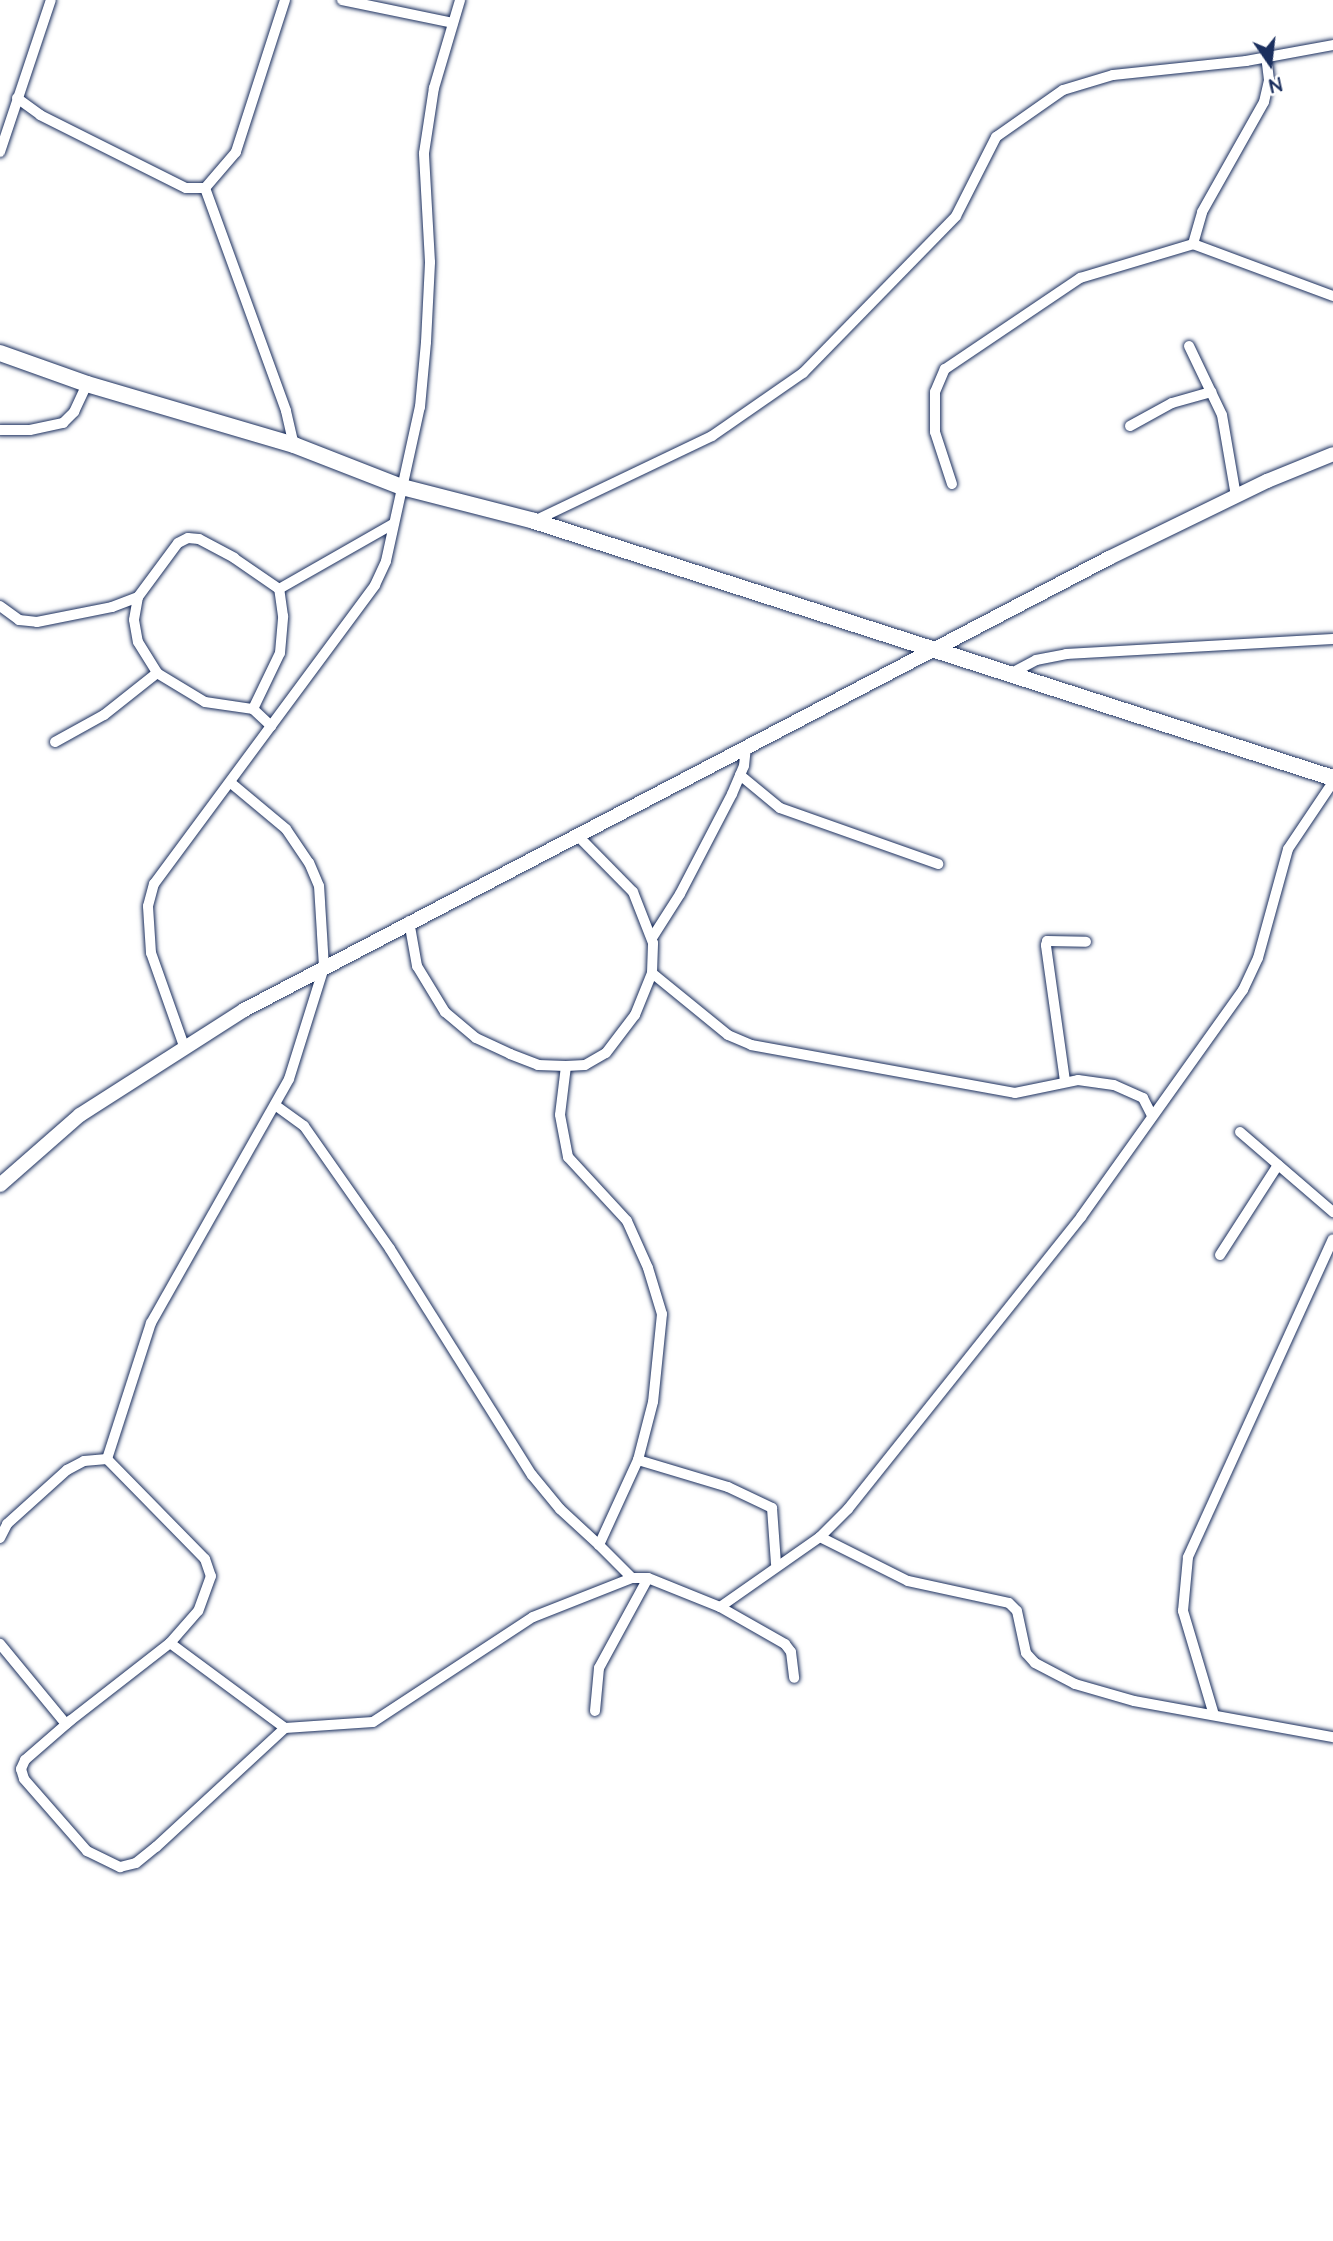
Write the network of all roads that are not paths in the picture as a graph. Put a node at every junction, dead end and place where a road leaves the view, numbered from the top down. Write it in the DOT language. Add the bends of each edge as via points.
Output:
graph roads {
  1 [pos="51,0"];
  2 [pos="285,0"];
  3 [pos="342,0"];
  4 [pos="460,0"];
  5 [pos="453,23"];
  6 [pos="1333,45"];
  7 [pos="1266,57"];
  8 [pos="17,99"];
  9 [pos="0,152"];
  10 [pos="205,188"];
  11 [pos="1193,244"];
  12 [pos="1333,296"];
  13 [pos="1189,346"];
  14 [pos="0,352"];
  15 [pos="87,384"];
  16 [pos="1211,392"];
  17 [pos="1130,426"];
  18 [pos="0,430"];
  19 [pos="294,445"];
  20 [pos="1333,454"];
  21 [pos="952,484"];
  22 [pos="402,487"];
  23 [pos="1236,496"];
  24 [pos="534,521"];
  25 [pos="393,524"];
  26 [pos="279,589"];
  27 [pos="138,597"];
  28 [pos="0,606"];
  29 [pos="1333,639"];
  30 [pos="932,652"];
  31 [pos="156,673"];
  32 [pos="1006,676"];
  33 [pos="253,709"];
  34 [pos="271,726"];
  35 [pos="55,742"];
  36 [pos="746,748"];
  37 [pos="740,775"];
  38 [pos="1333,780"];
  39 [pos="231,783"];
  40 [pos="578,835"];
  41 [pos="938,864"];
  42 [pos="409,921"];
  43 [pos="652,937"];
  44 [pos="1086,942"];
  45 [pos="324,967"];
  46 [pos="652,973"];
  47 [pos="184,1046"];
  48 [pos="566,1066"];
  49 [pos="1065,1081"];
  50 [pos="275,1105"];
  51 [pos="1151,1114"];
  52 [pos="1240,1132"];
  53 [pos="1278,1165"];
  54 [pos="0,1185"];
  55 [pos="1333,1212"];
  56 [pos="1333,1239"];
  57 [pos="1220,1255"];
  58 [pos="107,1459"];
  59 [pos="638,1460"];
  60 [pos="820,1537"];
  61 [pos="0,1538"];
  62 [pos="599,1545"];
  63 [pos="776,1564"];
  64 [pos="632,1578"];
  65 [pos="648,1578"];
  66 [pos="720,1607"];
  67 [pos="170,1643"];
  68 [pos="0,1644"];
  69 [pos="794,1678"];
  70 [pos="595,1711"];
  71 [pos="1214,1715"];
  72 [pos="71,1720"];
  73 [pos="285,1728"];
  74 [pos="1333,1737"];
  1 -- 8 [label="street"];
  2 -- 10 [label="street" via="236,152"];
  3 -- 5 [label="street"];
  4 -- 5 [label="street"];
  5 -- 22 [label="street" via="434,88 424,153 430,262 426,342 420,407"];
  6 -- 7 [label="street"];
  7 -- 11 [label="street" via="1269,80 1264,102 1202,212"];
  7 -- 24 [label="street" via="1113,75 1053,96 996,137 956,216 803,373 712,436"];
  8 -- 9 [label="street"];
  8 -- 10 [label="street" via="175,183"];
  10 -- 19 [label="street" via="286,411"];
  11 -- 12 [label="street"];
  11 -- 21 [label="street" via="1080,278 945,369 935,392 935,432"];
  13 -- 16 [label="street"];
  14 -- 15 [label="main road"];
  15 -- 18 [label="street" via="74,412 63,423"];
  15 -- 19 [label="main road"];
  16 -- 17 [label="street" via="1172,403"];
  16 -- 23 [label="street" via="1222,415"];
  19 -- 22 [label="main road"];
  20 -- 23 [label="street"];
  22 -- 24 [label="main road"];
  22 -- 25 [label="street"];
  23 -- 30 [label="street"];
  24 -- 30 [label="main road"];
  25 -- 26 [label="street"];
  25 -- 34 [label="street" via="386,561 375,584"];
  26 -- 27 [label="street" via="211,545 188,538 178,543"];
  26 -- 33 [label="street" via="283,616 280,653"];
  27 -- 28 [label="street" via="37,622 19,620"];
  27 -- 31 [label="street" via="134,620 138,642"];
  29 -- 32 [label="street" via="1066,654 1036,660"];
  30 -- 32 [label="main road"];
  30 -- 36 [label="street"];
  31 -- 33 [label="street" via="205,702"];
  31 -- 35 [label="street" via="104,715"];
  32 -- 38 [label="main road"];
  33 -- 34 [label="street"];
  34 -- 39 [label="street"];
  36 -- 37 [label="street"];
  36 -- 40 [label="street"];
  37 -- 41 [label="street" via="780,808"];
  37 -- 43 [label="street" via="680,894"];
  38 -- 51 [label="street" via="1304,818 1288,849 1258,958 1243,990"];
  39 -- 45 [label="street" via="286,830 309,863 319,886"];
  39 -- 47 [label="street" via="172,855 154,884 148,906 151,953"];
  40 -- 42 [label="street"];
  40 -- 43 [label="street" via="633,892"];
  42 -- 45 [label="street"];
  42 -- 48 [label="street" via="417,966 445,1012 476,1038 510,1054 538,1065"];
  43 -- 46 [label="street"];
  44 -- 49 [label="street" via="1047,941 1046,945"];
  45 -- 47 [label="street"];
  45 -- 50 [label="street" via="289,1079"];
  46 -- 48 [label="street" via="635,1014 606,1053 585,1065"];
  46 -- 49 [label="street" via="728,1035 751,1045 1015,1093 1036,1092"];
  47 -- 54 [label="street" via="80,1115"];
  48 -- 59 [label="street" via="560,1115 568,1157 627,1221 662,1314 653,1402"];
  49 -- 51 [label="street" via="1114,1085 1143,1098"];
  50 -- 58 [label="street" via="151,1323"];
  50 -- 62 [label="street" via="304,1126 390,1249 532,1475 559,1509"];
  51 -- 60 [label="street" via="1081,1217 957,1376"];
  52 -- 53 [label="street"];
  53 -- 55 [label="street"];
  53 -- 57 [label="street"];
  56 -- 71 [label="street" via="1188,1557 1183,1611"];
  58 -- 61 [label="street" via="84,1461 67,1470 7,1524"];
  58 -- 67 [label="street" via="205,1559 211,1576 198,1611"];
  59 -- 62 [label="street"];
  59 -- 63 [label="street" via="738,1491 772,1508"];
  60 -- 63 [label="street"];
  60 -- 71 [label="street" via="908,1581 1009,1603 1017,1611 1026,1653 1035,1663 1075,1684"];
  62 -- 64 [label="street"];
  63 -- 66 [label="street"];
  64 -- 65 [label="street"];
  64 -- 73 [label="street" via="533,1618 480,1648 386,1717 373,1722"];
  65 -- 66 [label="street"];
  65 -- 70 [label="street" via="598,1668"];
  66 -- 69 [label="street" via="785,1644 791,1652"];
  67 -- 72 [label="street"];
  67 -- 73 [label="street"];
  68 -- 72 [label="street" via="66,1724"];
  71 -- 74 [label="street"];
  72 -- 73 [label="street" via="25,1759 24,1779 88,1851 120,1867 136,1863 156,1847"];
}
